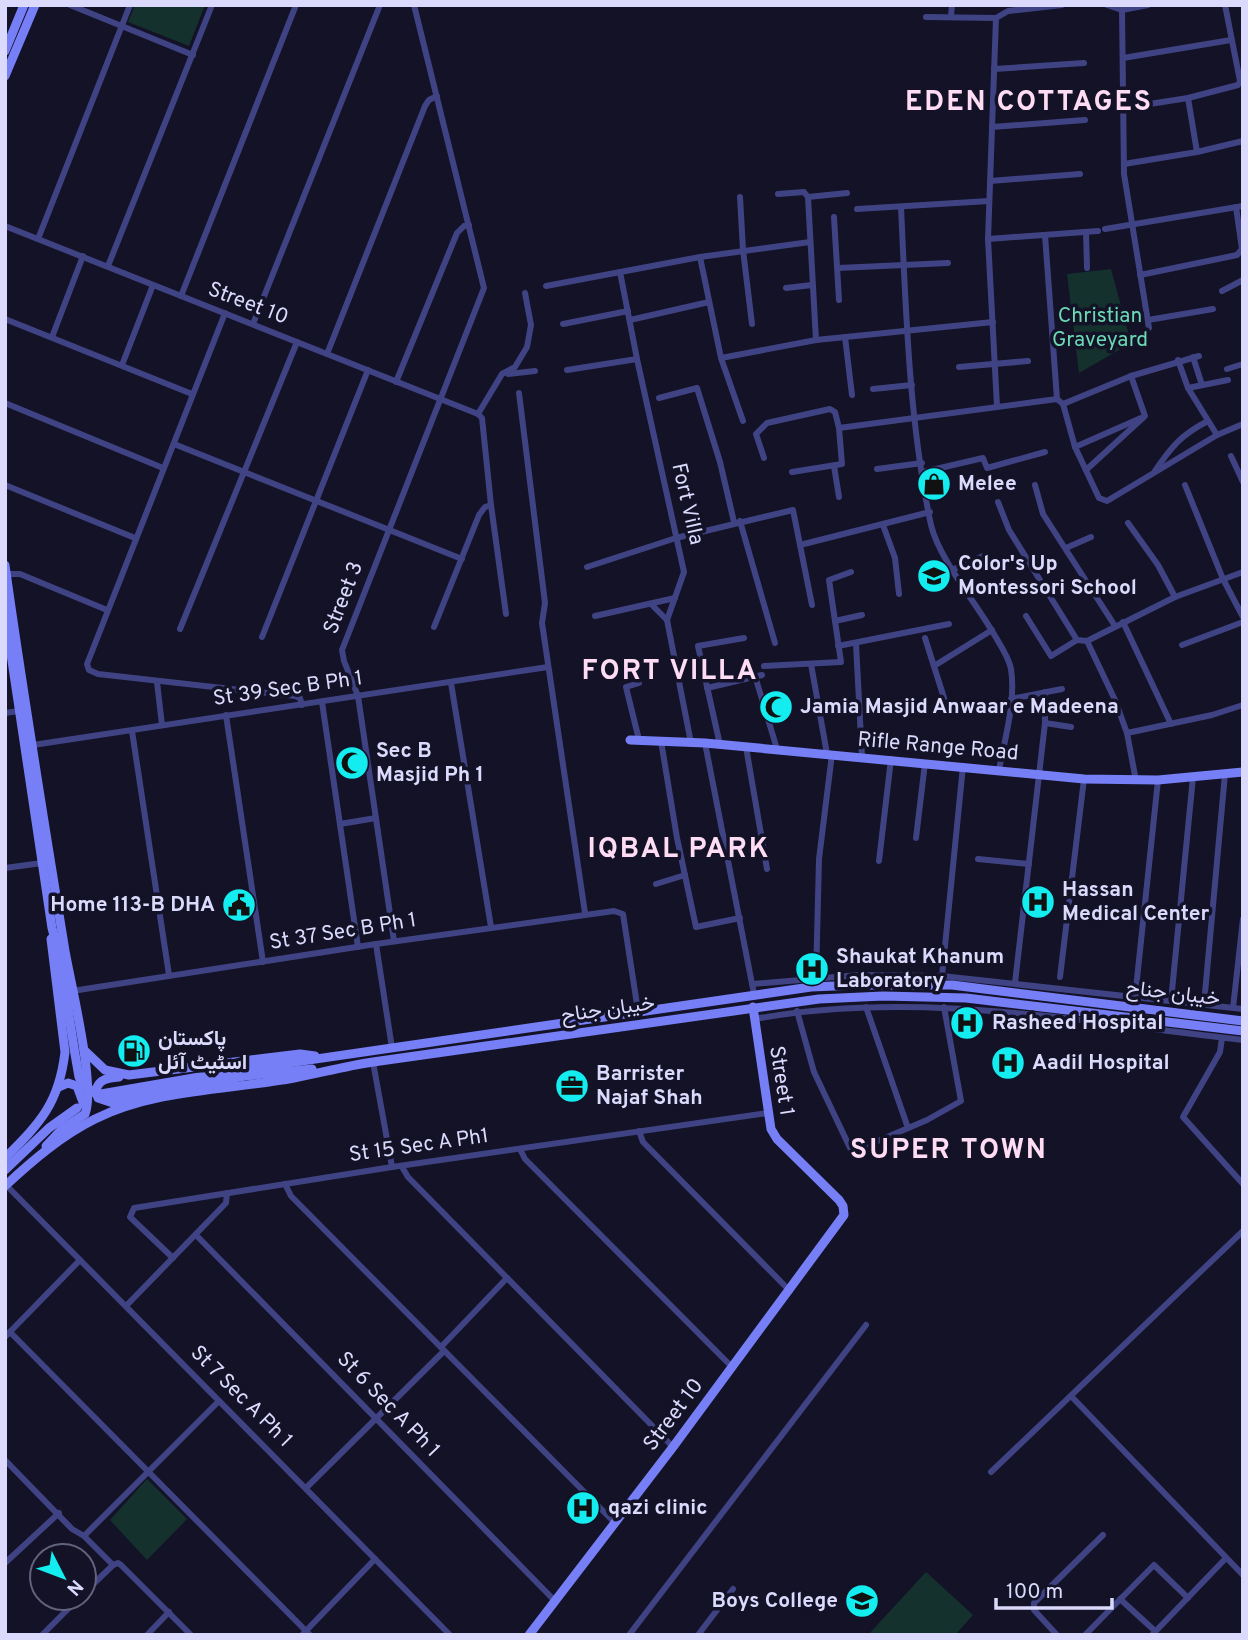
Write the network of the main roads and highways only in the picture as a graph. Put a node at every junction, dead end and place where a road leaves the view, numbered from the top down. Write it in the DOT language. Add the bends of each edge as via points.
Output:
graph roads {
  1 [pos="24,5"];
  2 [pos="35,5"];
  3 [pos="5,51"];
  4 [pos="5,76"];
  5 [pos="6,569"];
  6 [pos="5,614"];
  7 [pos="6,621"];
  8 [pos="10,679"];
  9 [pos="635,740"];
  10 [pos="1243,772"];
  11 [pos="52,928"];
  12 [pos="753,1007"];
  13 [pos="1243,1021"];
  14 [pos="1243,1031"];
  15 [pos="83,1048"];
  16 [pos="327,1058"];
  17 [pos="328,1069"];
  18 [pos="130,1075"];
  19 [pos="59,1087"];
  20 [pos="101,1094"];
  21 [pos="149,1100"];
  22 [pos="82,1108"];
  23 [pos="40,1153"];
  24 [pos="5,1158"];
  25 [pos="5,1170"];
  26 [pos="6,1185"];
  27 [pos="844,1215"];
  28 [pos="532,1631"];
  29 [pos="544,1635"];
  1 -- 3 [label="main road"];
  2 -- 4 [label="main road"];
  5 -- 15 [label="main road"];
  6 -- 7 [label="main road"];
  7 -- 8 [label="main road"];
  8 -- 11 [label="main road" via="19,711"];
  9 -- 10 [label="main road, Rifle Range Road" via="1084,779 1136,781"];
  11 -- 17 [label="main road, bridge" via="79,1077 100,1097"];
  11 -- 19 [label="main road" via="65,1052"];
  12 -- 14 [label="main road, خیبان جناح" via="858,997 966,998"];
  12 -- 17 [label="main road, خیبان جناح"];
  12 -- 27 [label="main road, Street 1" via="773,1133 839,1200"];
  13 -- 16 [label="main road, خیبان جناح" via="952,985 753,989"];
  15 -- 18 [label="main road" via="108,1071"];
  15 -- 22 [label="main road" via="88,1097"];
  16 -- 18 [label="main road" via="300,1054"];
  16 -- 20 [label="main road, خیبان جناح"];
  17 -- 21 [label="main road, خیبان جناح"];
  18 -- 21 [label="main road" via="104,1080 96,1087 96,1096 113,1103"];
  19 -- 22 [label="main road" via="77,1086"];
  19 -- 24 [label="main road" via="48,1110"];
  21 -- 23 [label="main road, خیبان جناح" via="98,1117"];
  22 -- 23 [label="main road" via="85,1114 62,1129"];
  22 -- 25 [label="main road" via="49,1128"];
  23 -- 26 [label="main road, خیبان جناح"];
  27 -- 28 [label="main road, Street 10"];
  28 -- 29 [label="main road"];
}
